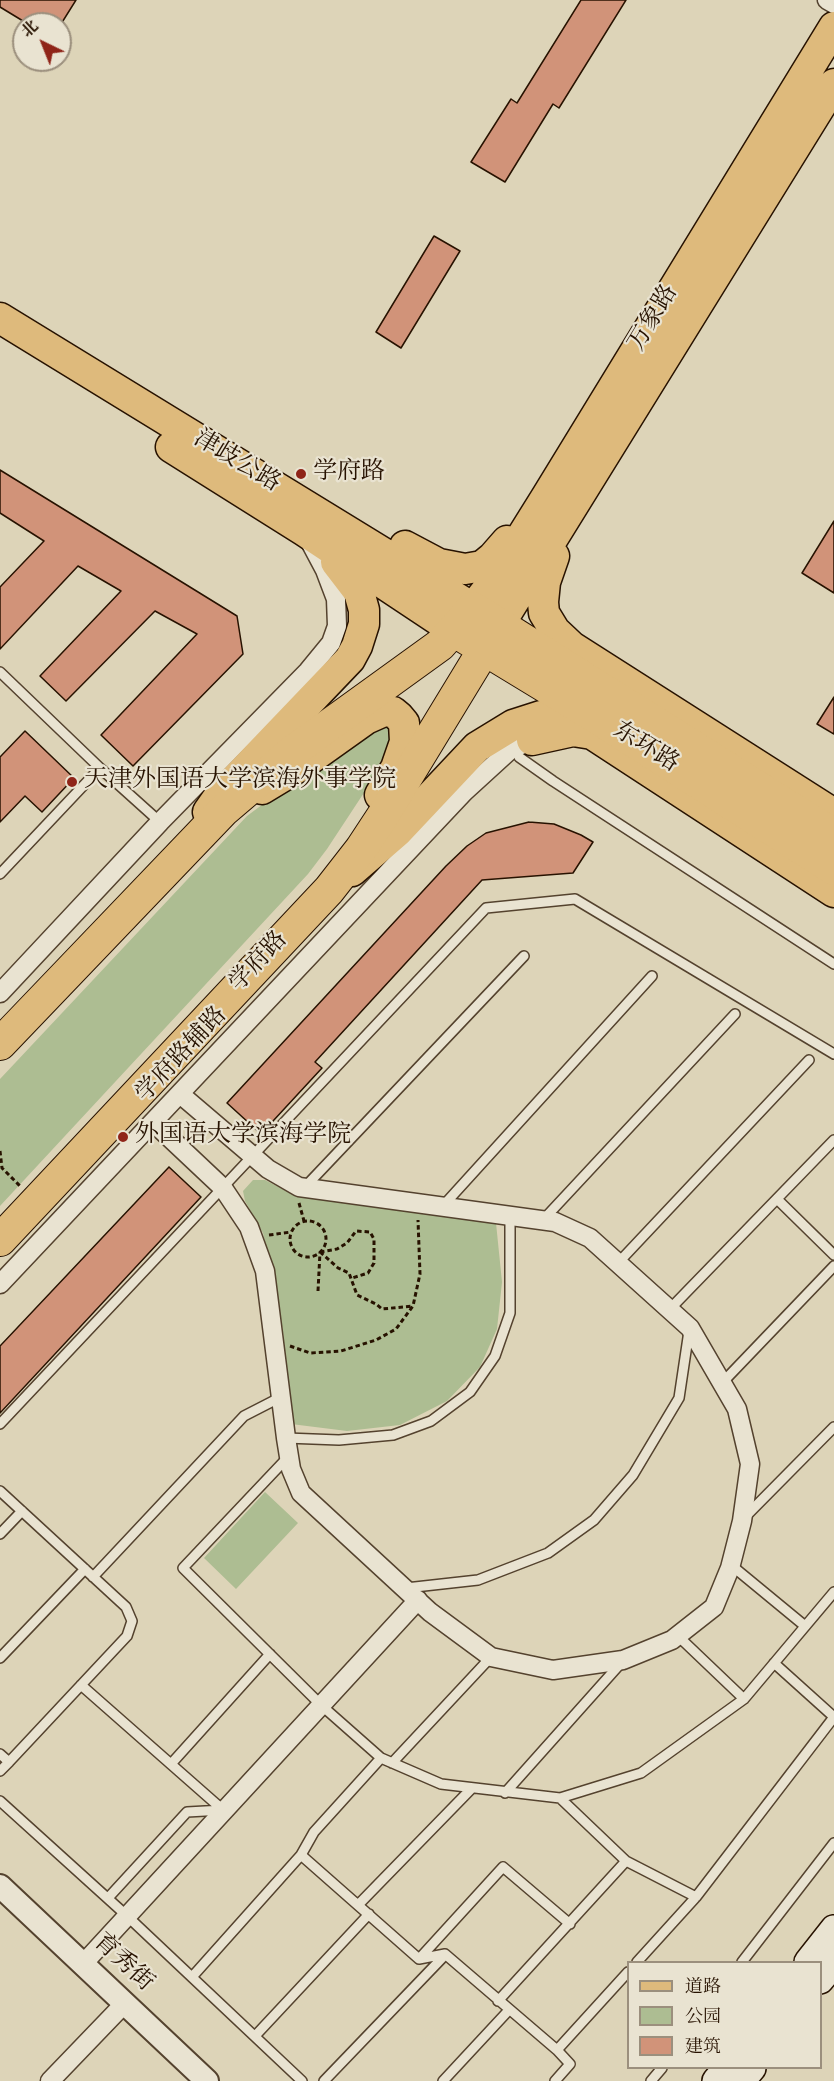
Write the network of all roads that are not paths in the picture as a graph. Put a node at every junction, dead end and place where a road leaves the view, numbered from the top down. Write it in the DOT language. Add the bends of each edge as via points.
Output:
graph roads {
  1 [pos="827,0"];
  2 [pos="834,4"];
  3 [pos="834,27"];
  4 [pos="834,84"];
  5 [pos="0,318"];
  6 [pos="0,341"];
  7 [pos="557,506"];
  8 [pos="309,521"];
  9 [pos="464,620"];
  10 [pos="491,637"];
  11 [pos="0,672"];
  12 [pos="591,714"];
  13 [pos="525,749"];
  14 [pos="100,768"];
  15 [pos="224,810"];
  16 [pos="834,814"];
  17 [pos="160,822"];
  18 [pos="834,835"];
  19 [pos="176,858"];
  20 [pos="834,869"];
  21 [pos="0,874"];
  22 [pos="329,890"];
  23 [pos="834,892"];
  24 [pos="524,956"];
  25 [pos="834,964"];
  26 [pos="652,976"];
  27 [pos="0,993"];
  28 [pos="735,1014"];
  29 [pos="0,1044"];
  30 [pos="834,1054"];
  31 [pos="809,1060"];
  32 [pos="180,1094"];
  33 [pos="154,1123"];
  34 [pos="834,1140"];
  35 [pos="253,1156"];
  36 [pos="305,1187"];
  37 [pos="223,1188"];
  38 [pos="778,1200"];
  39 [pos="442,1207"];
  40 [pos="510,1216"];
  41 [pos="543,1220"];
  42 [pos="0,1240"];
  43 [pos="834,1255"];
  44 [pos="618,1263"];
  45 [pos="834,1266"];
  46 [pos="0,1284"];
  47 [pos="669,1310"];
  48 [pos="690,1328"];
  49 [pos="722,1383"];
  50 [pos="281,1397"];
  51 [pos="0,1424"];
  52 [pos="834,1427"];
  53 [pos="287,1447"];
  54 [pos="0,1491"];
  55 [pos="22,1511"];
  56 [pos="742,1521"];
  57 [pos="0,1534"];
  58 [pos="731,1564"];
  59 [pos="85,1569"];
  60 [pos="93,1577"];
  61 [pos="834,1592"];
  62 [pos="411,1594"];
  63 [pos="806,1626"];
  64 [pos="678,1636"];
  65 [pos="270,1654"];
  66 [pos="491,1657"];
  67 [pos="0,1658"];
  68 [pos="623,1660"];
  69 [pos="774,1663"];
  70 [pos="81,1685"];
  71 [pos="744,1700"];
  72 [pos="321,1705"];
  73 [pos="833,1714"];
  74 [pos="0,1754"];
  75 [pos="381,1758"];
  76 [pos="9,1762"];
  77 [pos="392,1762"];
  78 [pos="171,1764"];
  79 [pos="0,1772"];
  80 [pos="472,1788"];
  81 [pos="505,1793"];
  82 [pos="560,1798"];
  83 [pos="0,1801"];
  84 [pos="224,1810"];
  85 [pos="834,1843"];
  86 [pos="301,1855"];
  87 [pos="626,1861"];
  88 [pos="0,1886"];
  89 [pos="696,1897"];
  90 [pos="108,1898"];
  91 [pos="358,1905"];
  92 [pos="0,1906"];
  93 [pos="369,1914"];
  94 [pos="126,1915"];
  95 [pos="570,1924"];
  96 [pos="834,1929"];
  97 [pos="445,1954"];
  98 [pos="419,1959"];
  99 [pos="638,1961"];
  100 [pos="743,1961"];
  101 [pos="809,1961"];
  102 [pos="834,1963"];
  103 [pos="82,1964"];
  104 [pos="627,1973"];
  105 [pos="192,1977"];
  106 [pos="822,1978"];
  107 [pos="498,2001"];
  108 [pos="120,2008"];
  109 [pos="509,2010"];
  110 [pos="255,2036"];
  111 [pos="557,2050"];
  112 [pos="660,2069"];
  113 [pos="725,2069"];
  114 [pos="750,2069"];
  115 [pos="50,2081"];
  116 [pos="186,2081"];
  117 [pos="207,2081"];
  118 [pos="302,2081"];
  119 [pos="324,2081"];
  120 [pos="443,2081"];
  121 [pos="555,2081"];
  122 [pos="651,2081"];
  123 [pos="716,2081"];
  124 [pos="741,2081"];
  1 -- 2 [label="street"];
  3 -- 7 [label="main road, 万象路"];
  4 -- 7 [label="main road, 万象路"];
  5 -- 8 [label="main road, 津歧公路"];
  6 -- 8 [label="main road, 津歧公路"];
  7 -- 8 [label="main road" via="525,518 493,557 482,566 465,569 440,564 366,526"];
  7 -- 9 [label="main road, 万象路"];
  7 -- 10 [label="main road, 万象路"];
  7 -- 16 [label="main road" via="543,593 544,613 555,631 572,647"];
  8 -- 9 [label="main road, 津歧公路"];
  8 -- 17 [label="street" via="336,599 337,626 331,643"];
  8 -- 19 [label="main road" via="359,592 364,610 362,634 350,659 220,795"];
  9 -- 10 [label="highway, 东环路"];
  9 -- 15 [label="highway" via="426,656 275,766"];
  10 -- 12 [label="highway, 东环路"];
  10 -- 18 [label="highway, 东环路"];
  10 -- 22 [label="highway, 学府路" via="362,849"];
  11 -- 14 [label="lane"];
  12 -- 20 [label="highway, 东环路"];
  12 -- 22 [label="main road" via="541,716 493,735 465,758 397,832"];
  13 -- 23 [label="main road" via="573,731 592,734"];
  13 -- 25 [label="lane" via="553,781"];
  13 -- 32 [label="street, 学府路辅路" via="510,750 464,792"];
  14 -- 17 [label="lane"];
  14 -- 21 [label="lane"];
  15 -- 19 [label="highway"];
  15 -- 22 [label="main road" via="300,766 377,713 393,712 404,723 405,742 396,768"];
  17 -- 27 [label="street"];
  19 -- 29 [label="highway"];
  22 -- 42 [label="highway, 学府路"];
  24 -- 36 [label="lane"];
  26 -- 39 [label="lane"];
  28 -- 41 [label="lane"];
  30 -- 35 [label="lane" via="575,899 486,908"];
  31 -- 44 [label="lane"];
  32 -- 33 [label="street, 学府路辅路"];
  32 -- 35 [label="street"];
  33 -- 37 [label="street"];
  33 -- 46 [label="street, 学府路辅路"];
  34 -- 38 [label="lane"];
  35 -- 36 [label="street" via="268,1169"];
  35 -- 37 [label="lane"];
  36 -- 39 [label="street"];
  37 -- 50 [label="street" via="249,1227 265,1270"];
  37 -- 51 [label="lane"];
  38 -- 43 [label="lane"];
  38 -- 47 [label="lane"];
  39 -- 40 [label="street"];
  40 -- 41 [label="street"];
  40 -- 53 [label="lane" via="510,1313 495,1356 470,1392 431,1421 393,1435"];
  41 -- 44 [label="street" via="590,1238"];
  44 -- 47 [label="street"];
  45 -- 49 [label="lane"];
  47 -- 48 [label="street"];
  48 -- 49 [label="street"];
  48 -- 62 [label="lane" via="679,1398 633,1475 594,1520 548,1553 478,1580"];
  49 -- 56 [label="street" via="737,1410 750,1464"];
  50 -- 53 [label="street"];
  50 -- 60 [label="lane" via="244,1416"];
  52 -- 56 [label="lane"];
  53 -- 62 [label="street" via="301,1493"];
  53 -- 65 [label="lane" via="183,1568"];
  54 -- 55 [label="lane"];
  55 -- 57 [label="lane"];
  55 -- 59 [label="lane"];
  56 -- 58 [label="street"];
  58 -- 63 [label="lane"];
  58 -- 64 [label="street" via="714,1606"];
  59 -- 60 [label="lane"];
  59 -- 67 [label="lane"];
  60 -- 70 [label="lane" via="126,1607 132,1621 127,1636"];
  61 -- 63 [label="lane"];
  62 -- 66 [label="street"];
  62 -- 72 [label="street"];
  63 -- 69 [label="lane"];
  64 -- 68 [label="street"];
  64 -- 71 [label="lane"];
  65 -- 72 [label="lane"];
  65 -- 78 [label="lane"];
  66 -- 68 [label="street" via="553,1670"];
  66 -- 77 [label="lane"];
  68 -- 81 [label="lane"];
  69 -- 71 [label="lane"];
  69 -- 73 [label="lane"];
  70 -- 76 [label="lane"];
  70 -- 78 [label="lane"];
  71 -- 82 [label="lane" via="641,1773"];
  72 -- 75 [label="lane"];
  72 -- 84 [label="street"];
  73 -- 89 [label="lane"];
  74 -- 76 [label="lane"];
  75 -- 77 [label="lane"];
  75 -- 86 [label="lane" via="314,1832"];
  76 -- 79 [label="lane"];
  77 -- 80 [label="lane" via="441,1784"];
  78 -- 84 [label="lane"];
  80 -- 81 [label="lane"];
  80 -- 91 [label="lane"];
  81 -- 82 [label="lane"];
  82 -- 87 [label="lane"];
  83 -- 90 [label="lane"];
  84 -- 90 [label="lane" via="187,1812"];
  84 -- 94 [label="street"];
  85 -- 100 [label="lane"];
  86 -- 91 [label="lane"];
  86 -- 105 [label="lane"];
  87 -- 89 [label="lane"];
  87 -- 95 [label="lane"];
  88 -- 103 [label="street, 育秀街"];
  89 -- 99 [label="lane"];
  90 -- 94 [label="lane"];
  91 -- 93 [label="lane"];
  92 -- 108 [label="street, 育秀街"];
  93 -- 98 [label="lane"];
  93 -- 110 [label="lane"];
  94 -- 103 [label="street"];
  94 -- 105 [label="lane"];
  95 -- 98 [label="lane" via="503,1867"];
  95 -- 107 [label="lane"];
  96 -- 101 [label="main road"];
  97 -- 98 [label="lane"];
  97 -- 107 [label="lane"];
  97 -- 119 [label="lane"];
  102 -- 106 [label="main road"];
  103 -- 108 [label="street, 育秀街"];
  104 -- 111 [label="lane"];
  105 -- 110 [label="lane"];
  107 -- 109 [label="lane"];
  108 -- 115 [label="street"];
  108 -- 116 [label="street, 育秀街"];
  108 -- 117 [label="street, 育秀街"];
  109 -- 111 [label="lane"];
  109 -- 120 [label="lane"];
  110 -- 118 [label="lane"];
  111 -- 121 [label="lane" via="570,2064"];
  112 -- 122 [label="lane"];
  113 -- 123 [label="main road"];
  114 -- 124 [label="main road"];
}
